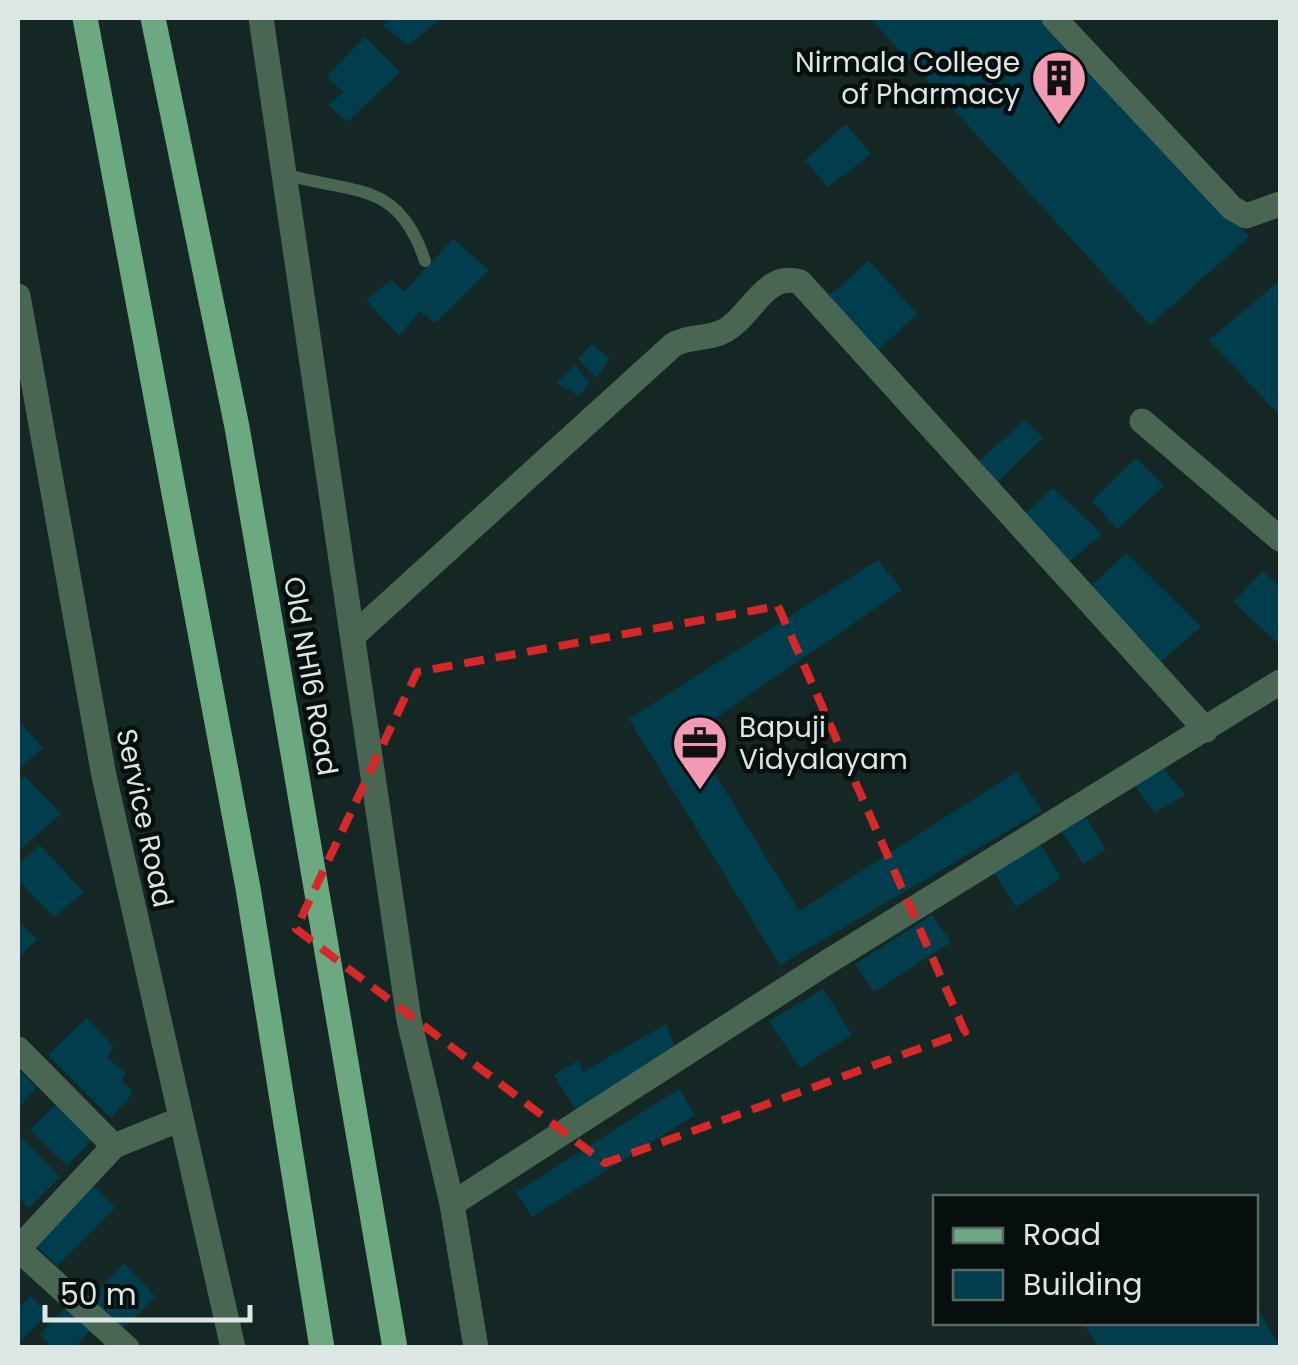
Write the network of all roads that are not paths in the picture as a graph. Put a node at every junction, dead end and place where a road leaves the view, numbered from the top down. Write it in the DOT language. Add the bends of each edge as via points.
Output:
graph roads {
  1 [pos="84,18"];
  2 [pos="153,18"];
  3 [pos="260,18"];
  4 [pos="1054,18"];
  5 [pos="287,174"];
  6 [pos="1280,204"];
  7 [pos="425,261"];
  8 [pos="18,296"];
  9 [pos="1142,420"];
  10 [pos="1278,532"];
  11 [pos="354,635"];
  12 [pos="1280,682"];
  13 [pos="1206,730"];
  14 [pos="18,1049"];
  15 [pos="181,1120"];
  16 [pos="114,1146"];
  17 [pos="452,1204"];
  18 [pos="18,1249"];
  19 [pos="127,1348"];
  20 [pos="233,1348"];
  21 [pos="322,1348"];
  22 [pos="395,1348"];
  23 [pos="476,1348"];
  1 -- 21 [label="main road" via="248,888"];
  2 -- 22 [label="main road, Old NH16 Road" via="237,427"];
  3 -- 5 [label="street"];
  4 -- 6 [label="street" via="1232,208 1246,216"];
  5 -- 7 [label="lane" via="392,202 414,226"];
  5 -- 11 [label="street"];
  8 -- 15 [label="street, Service Road" via="104,776"];
  9 -- 10 [label="street"];
  11 -- 13 [label="street" via="672,345 726,330 774,282 787,278 800,282"];
  11 -- 17 [label="street" via="409,1020"];
  12 -- 13 [label="street"];
  13 -- 17 [label="street"];
  14 -- 16 [label="street"];
  15 -- 16 [label="street"];
  15 -- 20 [label="street, Service Road"];
  16 -- 18 [label="street"];
  17 -- 23 [label="street"];
  18 -- 19 [label="street"];
}
